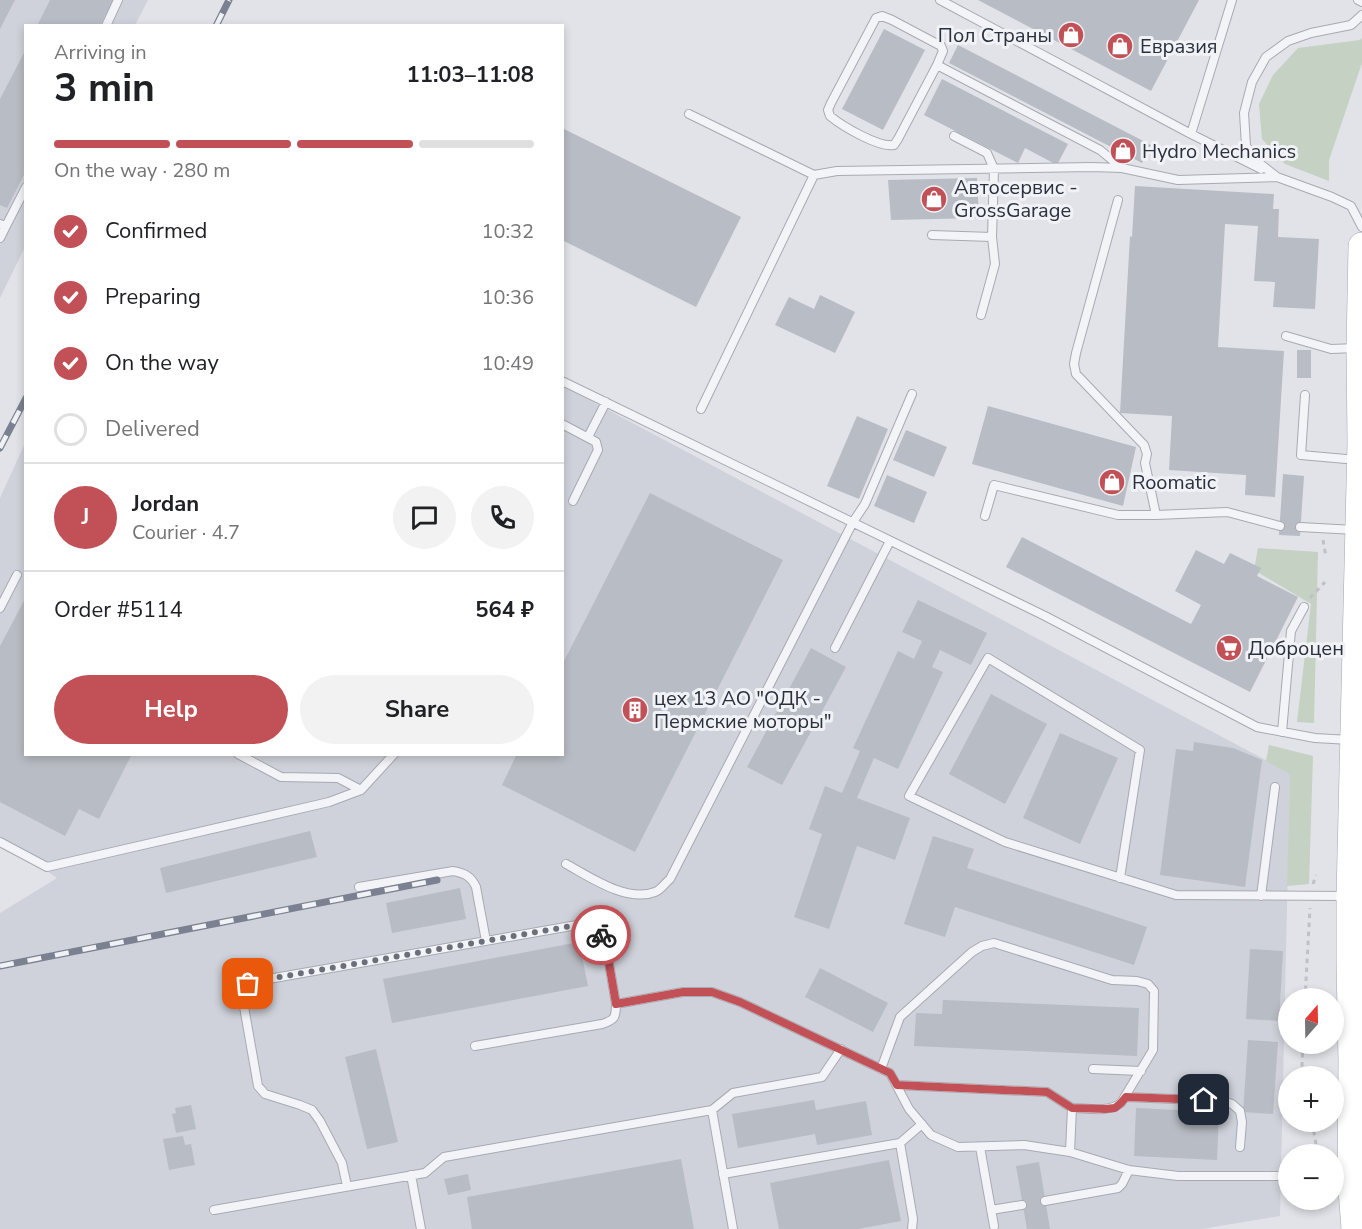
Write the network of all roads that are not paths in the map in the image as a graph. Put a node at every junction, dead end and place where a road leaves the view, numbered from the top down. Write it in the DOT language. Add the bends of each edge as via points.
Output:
graph roads {
  1 [pos="118,0"];
  2 [pos="940,0"];
  3 [pos="1232,0"];
  4 [pos="1358,0"];
  5 [pos="1362,2"];
  6 [pos="1362,15"];
  7 [pos="107,24"];
  8 [pos="937,65"];
  9 [pos="688,114"];
  10 [pos="1191,134"];
  11 [pos="954,136"];
  12 [pos="1122,168"];
  13 [pos="994,169"];
  14 [pos="814,174"];
  15 [pos="1277,177"];
  16 [pos="24,190"];
  17 [pos="1118,200"];
  18 [pos="3,225"];
  19 [pos="1362,226"];
  20 [pos="932,236"];
  21 [pos="992,237"];
  22 [pos="0,238"];
  23 [pos="1362,246"];
  24 [pos="1361,288"];
  25 [pos="981,315"];
  26 [pos="1286,336"];
  27 [pos="1360,348"];
  28 [pos="564,382"];
  29 [pos="912,394"];
  30 [pos="1305,395"];
  31 [pos="606,402"];
  32 [pos="700,409"];
  33 [pos="564,425"];
  34 [pos="588,437"];
  35 [pos="1360,461"];
  36 [pos="573,501"];
  37 [pos="1156,515"];
  38 [pos="986,516"];
  39 [pos="853,522"];
  40 [pos="1280,526"];
  41 [pos="1300,527"];
  42 [pos="1359,531"];
  43 [pos="890,541"];
  44 [pos="17,575"];
  45 [pos="1304,607"];
  46 [pos="0,608"];
  47 [pos="836,648"];
  48 [pos="1282,732"];
  49 [pos="1353,741"];
  50 [pos="242,756"];
  51 [pos="392,756"];
  52 [pos="1275,787"];
  53 [pos="361,790"];
  54 [pos="0,842"];
  55 [pos="566,864"];
  56 [pos="1120,878"];
  57 [pos="359,887"];
  58 [pos="1261,896"];
  59 [pos="1350,896"];
  60 [pos="486,940"];
  61 [pos="616,1004"];
  62 [pos="475,1046"];
  63 [pos="841,1049"];
  64 [pos="881,1069"];
  65 [pos="1093,1070"];
  66 [pos="1141,1071"];
  67 [pos="897,1085"];
  68 [pos="1126,1097"];
  69 [pos="1072,1108"];
  70 [pos="712,1110"];
  71 [pos="922,1124"];
  72 [pos="900,1143"];
  73 [pos="980,1147"];
  74 [pos="1240,1147"];
  75 [pos="1070,1152"];
  76 [pos="1129,1170"];
  77 [pos="723,1174"];
  78 [pos="411,1175"];
  79 [pos="1278,1176"];
  80 [pos="1349,1182"];
  81 [pos="346,1186"];
  82 [pos="1045,1201"];
  83 [pos="1022,1205"];
  84 [pos="214,1210"];
  85 [pos="991,1210"];
  86 [pos="994,1226"];
  87 [pos="421,1229"];
  88 [pos="733,1229"];
  89 [pos="912,1229"];
  90 [pos="1348,1229"];
  91 [pos="1355,1229"];
  1 -- 7 [label="lane"];
  2 -- 10 [label="lane"];
  3 -- 10 [label="lane"];
  4 -- 5 [label="lane"];
  6 -- 15 [label="lane" via="1351,25 1288,41 1266,57 1252,82 1244,113 1246,146 1259,164"];
  8 -- 8 [label="lane" via="894,145 878,143 830,116 831,103 876,18 892,20 941,46"];
  8 -- 12 [label="lane" via="1100,150"];
  9 -- 14 [label="lane"];
  10 -- 15 [label="lane"];
  11 -- 13 [label="lane" via="987,153"];
  12 -- 13 [label="lane"];
  12 -- 15 [label="lane" via="1178,180"];
  13 -- 14 [label="lane"];
  13 -- 21 [label="lane"];
  14 -- 32 [label="lane"];
  15 -- 19 [label="lane" via="1351,206"];
  16 -- 18 [label="lane"];
  17 -- 37 [label="lane" via="1074,364 1080,379 1144,445"];
  18 -- 22 [label="lane"];
  20 -- 21 [label="lane"];
  21 -- 25 [label="lane" via="995,264"];
  23 -- 24 [label="main road"];
  24 -- 27 [label="main road"];
  26 -- 27 [label="lane" via="1331,349"];
  27 -- 35 [label="main road"];
  28 -- 31 [label="lane"];
  29 -- 39 [label="lane" via="865,504"];
  30 -- 35 [label="lane" via="1301,456"];
  31 -- 34 [label="lane"];
  31 -- 39 [label="lane"];
  33 -- 34 [label="lane"];
  34 -- 36 [label="lane" via="596,442 598,450"];
  35 -- 42 [label="main road"];
  37 -- 38 [label="lane" via="1118,515 994,485"];
  37 -- 40 [label="lane" via="1227,512"];
  39 -- 43 [label="lane"];
  39 -- 55 [label="lane" via="670,879 657,891 640,895 618,891"];
  41 -- 42 [label="lane"];
  42 -- 49 [label="main road"];
  43 -- 47 [label="lane"];
  43 -- 48 [label="lane" via="1045,616 1257,727"];
  44 -- 46 [label="lane"];
  45 -- 48 [label="lane" via="1291,631"];
  48 -- 49 [label="lane"];
  49 -- 59 [label="main road"];
  50 -- 53 [label="lane" via="281,777 338,778"];
  51 -- 53 [label="lane"];
  52 -- 58 [label="lane"];
  53 -- 54 [label="lane" via="329,802 47,867"];
  56 -- 56 [label="lane" via="1140,750 988,658 909,796 1005,842"];
  56 -- 58 [label="lane" via="1176,895"];
  57 -- 60 [label="lane" via="453,871 463,873 476,887"];
  58 -- 59 [label="lane"];
  59 -- 80 [label="main road"];
  60 -- 61 [label="lane" via="577,925 597,930 605,940"];
  60 -- 81 [label="lane" via="257,981 248,984 243,992 258,1086 266,1094 312,1110 342,1163"];
  61 -- 62 [label="lane" via="616,1014 602,1024"];
  61 -- 63 [label="lane" via="683,992 712,992"];
  63 -- 64 [label="lane"];
  63 -- 70 [label="lane" via="822,1077 733,1093"];
  64 -- 66 [label="lane" via="900,1017 972,952 994,943 1112,980 1148,984 1154,991 1153,1050"];
  64 -- 67 [label="lane" via="890,1073"];
  65 -- 66 [label="lane"];
  66 -- 68 [label="lane"];
  67 -- 69 [label="lane" via="1047,1092"];
  67 -- 71 [label="lane"];
  68 -- 69 [label="lane" via="1115,1108"];
  68 -- 74 [label="lane" via="1232,1104 1240,1111"];
  69 -- 75 [label="lane"];
  70 -- 77 [label="lane"];
  70 -- 78 [label="lane" via="444,1157 425,1173"];
  71 -- 72 [label="lane"];
  71 -- 73 [label="lane" via="931,1135 958,1147"];
  72 -- 77 [label="lane"];
  72 -- 89 [label="lane"];
  73 -- 75 [label="lane" via="1024,1145"];
  73 -- 85 [label="lane"];
  75 -- 76 [label="lane"];
  76 -- 79 [label="lane" via="1178,1176"];
  76 -- 82 [label="lane" via="1118,1188"];
  77 -- 88 [label="lane"];
  78 -- 81 [label="lane"];
  78 -- 87 [label="lane"];
  80 -- 90 [label="lane"];
  80 -- 91 [label="main road"];
  81 -- 84 [label="lane"];
  83 -- 85 [label="lane"];
  85 -- 86 [label="lane"];
}
